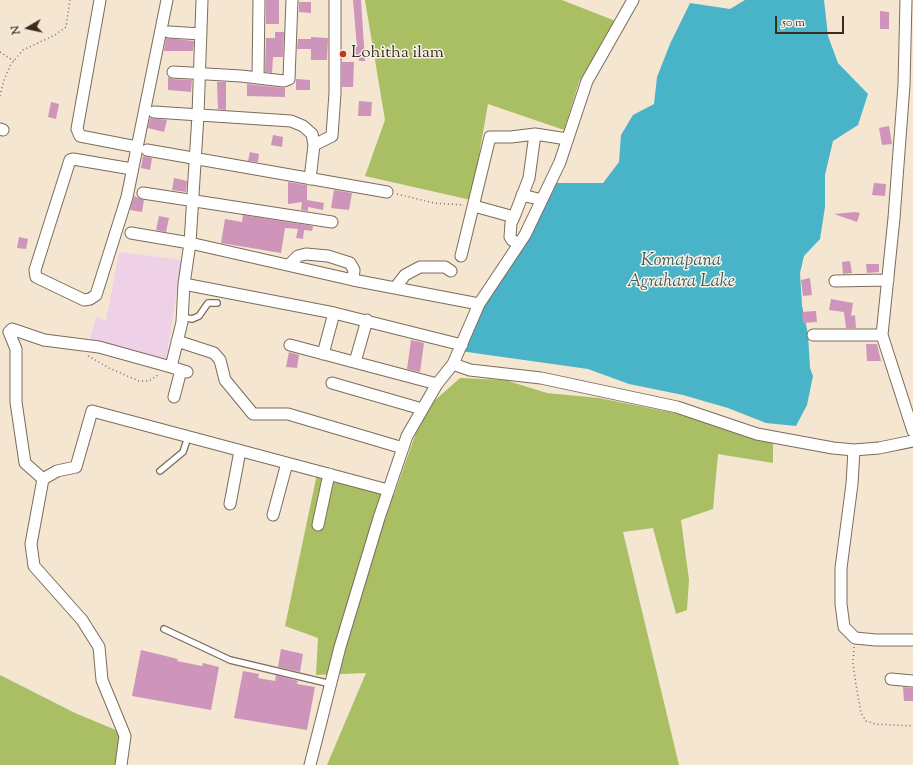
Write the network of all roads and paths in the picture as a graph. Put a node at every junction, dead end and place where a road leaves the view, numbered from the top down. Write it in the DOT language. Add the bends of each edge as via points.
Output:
graph roads {
  1 [pos="70,0"];
  2 [pos="100,0"];
  3 [pos="167,0"];
  4 [pos="202,0"];
  5 [pos="259,0"];
  6 [pos="292,0"];
  7 [pos="335,0"];
  8 [pos="633,0"];
  9 [pos="908,0"];
  10 [pos="169,32"];
  11 [pos="201,34"];
  12 [pos="0,52"];
  13 [pos="14,61"];
  14 [pos="173,72"];
  15 [pos="200,74"];
  16 [pos="258,78"];
  17 [pos="909,85"];
  18 [pos="0,96"];
  19 [pos="154,112"];
  20 [pos="198,115"];
  21 [pos="535,134"];
  22 [pos="567,139"];
  23 [pos="314,145"];
  24 [pos="142,148"];
  25 [pos="195,160"];
  26 [pos="132,169"];
  27 [pos="310,179"];
  28 [pos="387,192"];
  29 [pos="144,193"];
  30 [pos="522,195"];
  31 [pos="542,200"];
  32 [pos="192,202"];
  33 [pos="474,206"];
  34 [pos="514,217"];
  35 [pos="332,222"];
  36 [pos="132,233"];
  37 [pos="190,243"];
  38 [pos="519,244"];
  39 [pos="461,256"];
  40 [pos="289,264"];
  41 [pos="451,271"];
  42 [pos="353,280"];
  43 [pos="888,280"];
  44 [pos="835,281"];
  45 [pos="184,284"];
  46 [pos="395,288"];
  47 [pos="218,303"];
  48 [pos="479,304"];
  49 [pos="334,313"];
  50 [pos="182,317"];
  51 [pos="367,320"];
  52 [pos="882,335"];
  53 [pos="813,336"];
  54 [pos="177,341"];
  55 [pos="82,344"];
  56 [pos="290,345"];
  57 [pos="462,345"];
  58 [pos="323,354"];
  59 [pos="355,362"];
  60 [pos="453,364"];
  61 [pos="176,369"];
  62 [pos="332,383"];
  63 [pos="437,384"];
  64 [pos="174,397"];
  65 [pos="422,409"];
  66 [pos="913,431"];
  67 [pos="188,437"];
  68 [pos="913,441"];
  69 [pos="403,448"];
  70 [pos="854,450"];
  71 [pos="240,451"];
  72 [pos="287,463"];
  73 [pos="160,471"];
  74 [pos="329,474"];
  75 [pos="42,479"];
  76 [pos="388,490"];
  77 [pos="230,504"];
  78 [pos="273,515"];
  79 [pos="318,525"];
  80 [pos="164,629"];
  81 [pos="855,638"];
  82 [pos="913,640"];
  83 [pos="891,679"];
  84 [pos="913,681"];
  85 [pos="331,684"];
  86 [pos="913,726"];
  87 [pos="121,765"];
  88 [pos="310,765"];
  1 -- 13 [label="path" via="66,27 23,50"];
  2 -- 24 [label="street" via="77,129 80,136"];
  3 -- 24 [label="street"];
  4 -- 11 [label="street"];
  5 -- 16 [label="street"];
  6 -- 16 [label="street" via="289,80"];
  7 -- 23 [label="street" via="335,93 332,136"];
  8 -- 22 [label="street" via="587,81"];
  9 -- 17 [label="street"];
  10 -- 11 [label="street"];
  11 -- 15 [label="street"];
  12 -- 13 [label="path"];
  13 -- 18 [label="path" via="4,80"];
  14 -- 15 [label="street"];
  15 -- 16 [label="street"];
  15 -- 20 [label="street"];
  17 -- 43 [label="street"];
  19 -- 20 [label="street"];
  20 -- 23 [label="street" via="291,121 303,126 312,134"];
  20 -- 25 [label="street"];
  21 -- 22 [label="street"];
  21 -- 30 [label="street" via="529,178"];
  21 -- 33 [label="street" via="490,137"];
  22 -- 31 [label="street" via="560,162"];
  23 -- 27 [label="street"];
  24 -- 25 [label="street"];
  24 -- 26 [label="street"];
  25 -- 27 [label="street"];
  25 -- 32 [label="street"];
  26 -- 26 [label="street" via="70,160 35,270 36,277 84,300 96,295 127,197"];
  27 -- 28 [label="street"];
  28 -- 33 [label="path" via="434,203"];
  29 -- 32 [label="street"];
  30 -- 31 [label="street"];
  30 -- 34 [label="street"];
  31 -- 38 [label="street"];
  32 -- 35 [label="street"];
  32 -- 37 [label="street"];
  33 -- 34 [label="street"];
  33 -- 39 [label="street"];
  34 -- 38 [label="street" via="510,237"];
  36 -- 37 [label="street"];
  37 -- 40 [label="street"];
  37 -- 45 [label="street"];
  38 -- 48 [label="street"];
  40 -- 42 [label="street"];
  40 -- 42 [label="street" via="302,255 328,256 350,263 354,270"];
  41 -- 46 [label="street" via="445,267 420,267 405,275"];
  42 -- 46 [label="street"];
  43 -- 44 [label="street"];
  43 -- 52 [label="street"];
  45 -- 49 [label="street"];
  45 -- 50 [label="street"];
  46 -- 48 [label="street"];
  47 -- 50 [label="lane" via="208,303 199,316 192,319"];
  48 -- 57 [label="street"];
  49 -- 51 [label="street"];
  49 -- 58 [label="street"];
  50 -- 54 [label="street"];
  51 -- 57 [label="street"];
  51 -- 59 [label="street"];
  52 -- 53 [label="street"];
  52 -- 66 [label="street"];
  54 -- 61 [label="street"];
  54 -- 69 [label="street" via="214,353 220,360 225,380 253,414 288,414"];
  55 -- 61 [label="street"];
  55 -- 61 [label="path" via="91,359 139,381 149,381"];
  55 -- 75 [label="street" via="44,340 12,329 9,332 16,349 16,402 25,463"];
  56 -- 58 [label="street"];
  57 -- 60 [label="street"];
  58 -- 59 [label="street"];
  59 -- 63 [label="street"];
  60 -- 63 [label="street"];
  60 -- 70 [label="street" via="470,370 541,378 678,407 757,434"];
  61 -- 64 [label="street"];
  62 -- 65 [label="street"];
  63 -- 65 [label="street"];
  65 -- 69 [label="street"];
  67 -- 71 [label="street"];
  67 -- 73 [label="lane" via="183,452"];
  67 -- 75 [label="street" via="92,411 76,467 57,471"];
  68 -- 70 [label="street"];
  69 -- 76 [label="street"];
  70 -- 81 [label="street" via="841,568 841,604 844,627"];
  71 -- 72 [label="street"];
  71 -- 77 [label="street"];
  72 -- 74 [label="street"];
  72 -- 78 [label="street"];
  74 -- 76 [label="street"];
  74 -- 79 [label="street"];
  75 -- 87 [label="street" via="31,544 34,566 82,620 99,647 102,680 125,736"];
  76 -- 85 [label="street"];
  80 -- 85 [label="lane" via="230,660"];
  81 -- 82 [label="street"];
  81 -- 86 [label="path" via="853,663 861,713 866,721 875,724"];
  83 -- 84 [label="street"];
  85 -- 88 [label="street"];
}
